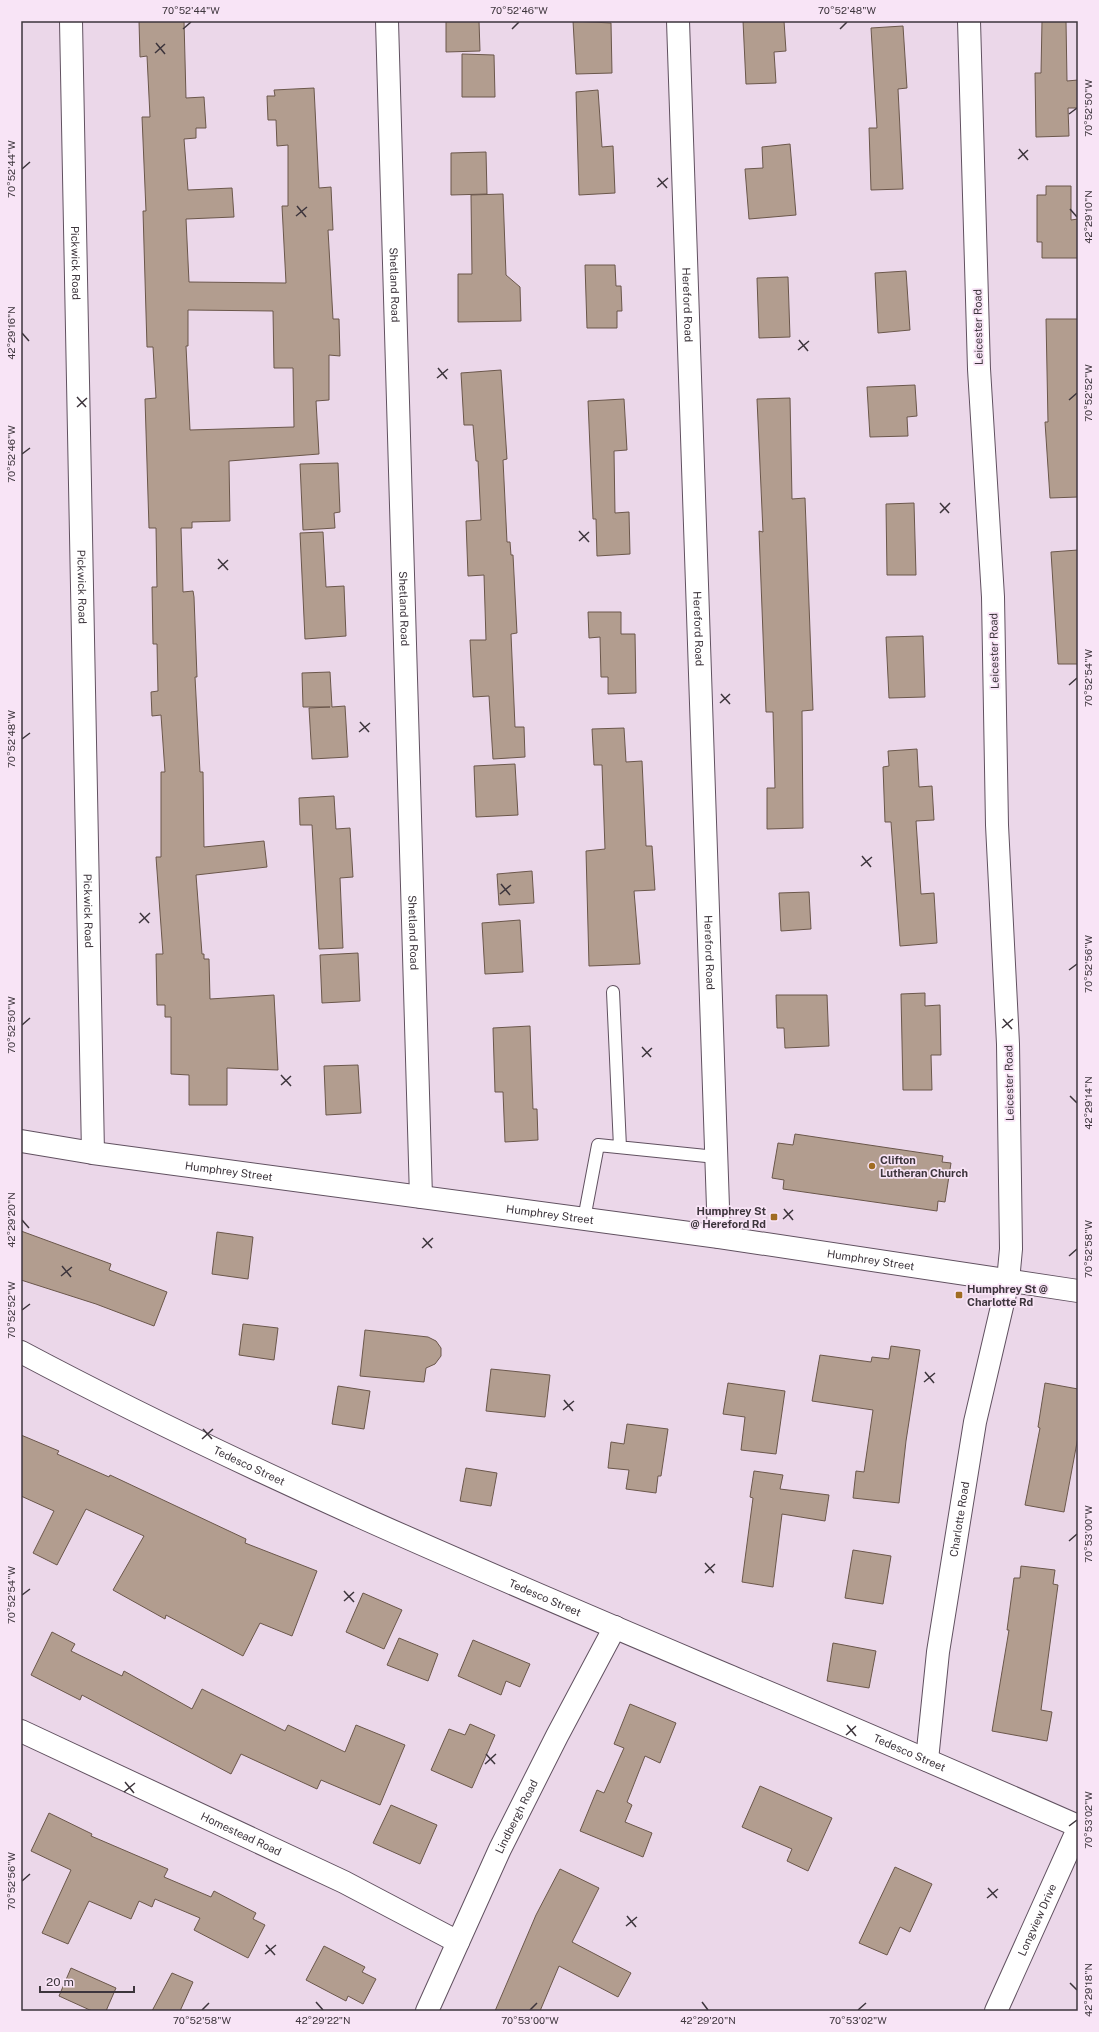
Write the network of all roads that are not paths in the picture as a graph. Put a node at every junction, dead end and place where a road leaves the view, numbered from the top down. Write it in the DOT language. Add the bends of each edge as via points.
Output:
graph roads {
  1 [pos="71,21"];
  2 [pos="387,21"];
  3 [pos="678,21"];
  4 [pos="969,21"];
  5 [pos="614,992"];
  6 [pos="21,1141"];
  7 [pos="620,1147"];
  8 [pos="93,1153"];
  9 [pos="716,1157"];
  10 [pos="422,1197"];
  11 [pos="584,1219"];
  12 [pos="719,1237"];
  13 [pos="1008,1281"];
  14 [pos="1078,1291"];
  15 [pos="21,1352"];
  16 [pos="615,1627"];
  17 [pos="21,1731"];
  18 [pos="927,1760"];
  19 [pos="1078,1828"];
  20 [pos="458,1942"];
  21 [pos="427,2011"];
  22 [pos="996,2011"];
  1 -- 8 [label="street, Pickwick Road"];
  2 -- 10 [label="street, Shetland Road"];
  3 -- 9 [label="street, Hereford Road"];
  4 -- 13 [label="street, Leicester Road" via="979,369 993,597 997,825 1008,1044 1011,1249"];
  5 -- 7 [label="lane"];
  6 -- 8 [label="street, Humphrey Street"];
  7 -- 9 [label="lane"];
  7 -- 11 [label="lane" via="598,1145"];
  8 -- 10 [label="street, Humphrey Street"];
  9 -- 12 [label="street, Hereford Road"];
  10 -- 11 [label="street, Humphrey Street"];
  11 -- 12 [label="street, Humphrey Street"];
  12 -- 13 [label="street, Humphrey Street"];
  13 -- 14 [label="street, Humphrey Street"];
  13 -- 18 [label="street, Charlotte Road" via="975,1422 938,1652"];
  15 -- 16 [label="street, Tedesco Street" via="247,1464 479,1571"];
  16 -- 18 [label="street, Tedesco Street"];
  16 -- 20 [label="street, Lindbergh Road" via="504,1842"];
  17 -- 20 [label="street, Homestead Road" via="344,1882"];
  18 -- 19 [label="street, Tedesco Street"];
  19 -- 22 [label="street, Longview Drive"];
  20 -- 21 [label="street, Lindbergh Road"];
}
